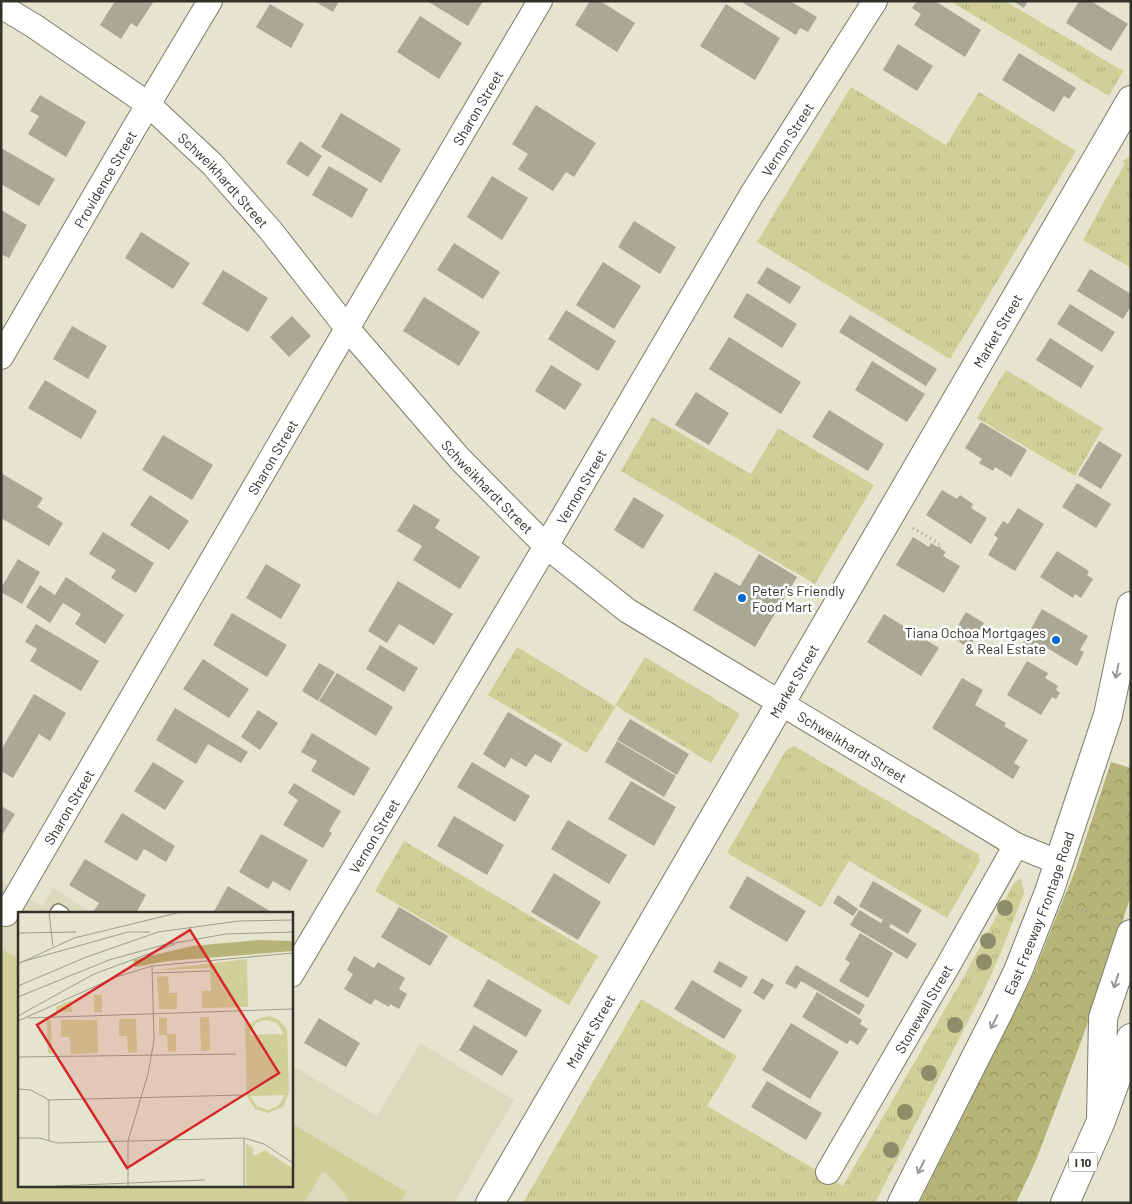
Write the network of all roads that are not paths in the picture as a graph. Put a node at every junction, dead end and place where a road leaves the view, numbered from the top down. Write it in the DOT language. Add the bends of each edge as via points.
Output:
graph roads {
  1 [pos="210,1"];
  2 [pos="540,1"];
  3 [pos="876,1"];
  4 [pos="1,6"];
  5 [pos="1131,100"];
  6 [pos="148,104"];
  7 [pos="1131,143"];
  8 [pos="1096,160"];
  9 [pos="347,328"];
  10 [pos="1,357"];
  11 [pos="546,546"];
  12 [pos="1131,606"];
  13 [pos="781,702"];
  14 [pos="1016,845"];
  15 [pos="1060,863"];
  16 [pos="9,915"];
  17 [pos="1122,927"];
  18 [pos="292,973"];
  19 [pos="1131,1038"];
  20 [pos="1101,1121"];
  21 [pos="828,1172"];
  22 [pos="490,1203"];
  23 [pos="902,1203"];
  24 [pos="1065,1203"];
  1 -- 6 [label="street, Providence Street"];
  2 -- 9 [label="street, Sharon Street"];
  3 -- 11 [label="street, Vernon Street" via="752,194"];
  4 -- 6 [label="street, Schweikhardt Street"];
  5 -- 8 [label="main road, Market Street"];
  6 -- 9 [label="street, Schweikhardt Street" via="212,164 271,230"];
  6 -- 10 [label="street, Providence Street"];
  7 -- 8 [label="main road"];
  8 -- 13 [label="main road, Market Street"];
  9 -- 11 [label="street, Schweikhardt Street" via="460,459"];
  9 -- 16 [label="street, Sharon Street"];
  11 -- 13 [label="street, Schweikhardt Street" via="628,611"];
  11 -- 18 [label="street, Vernon Street"];
  12 -- 15 [label="main road, East Freeway Frontage Road, one-way" via="1108,715"];
  13 -- 14 [label="street, Schweikhardt Street"];
  13 -- 22 [label="main road, Market Street"];
  14 -- 15 [label="street, Schweikhardt Street"];
  14 -- 21 [label="street, Stonewall Street"];
  15 -- 23 [label="main road, East Freeway Frontage Road, one-way" via="1018,971"];
  17 -- 20 [label="main road, one-way" via="1104,1018"];
  19 -- 20 [label="main road, I 10"];
  20 -- 24 [label="main road, I 10"];
}
